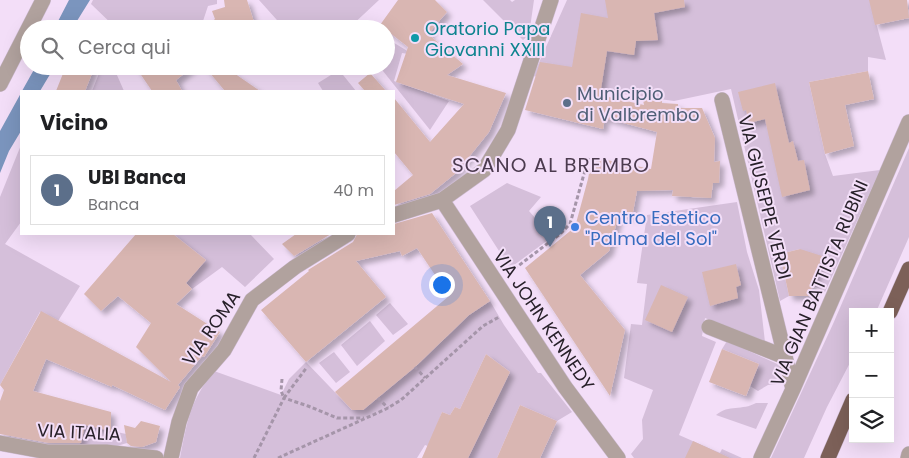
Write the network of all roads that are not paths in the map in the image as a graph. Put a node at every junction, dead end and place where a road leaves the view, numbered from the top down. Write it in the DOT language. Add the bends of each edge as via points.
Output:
graph roads {
  1 [pos="43,0"];
  2 [pos="551,0"];
  3 [pos="33,20"];
  4 [pos="20,45"];
  5 [pos="0,84"];
  6 [pos="722,100"];
  7 [pos="909,122"];
  8 [pos="442,200"];
  9 [pos="395,214"];
  10 [pos="346,235"];
  11 [pos="909,269"];
  12 [pos="892,308"];
  13 [pos="709,327"];
  14 [pos="785,357"];
  15 [pos="794,389"];
  16 [pos="849,409"];
  17 [pos="0,443"];
  18 [pos="909,454"];
  19 [pos="156,458"];
  20 [pos="171,458"];
  21 [pos="618,458"];
  22 [pos="761,458"];
  23 [pos="828,458"];
  24 [pos="908,458"];
  1 -- 3 [label="street"];
  2 -- 8 [label="street" via="508,130 484,170"];
  4 -- 5 [label="street"];
  6 -- 14 [label="street, VIA GIUSEPPE VERDI"];
  7 -- 15 [label="street, VIA GIAN BATTISTA RUBINI"];
  8 -- 9 [label="street"];
  8 -- 21 [label="street, VIA JOHN KENNEDY" via="565,388"];
  10 -- 20 [label="street, VIA ROMA" via="295,267 252,300 224,350 191,388"];
  11 -- 12 [label="highway"];
  13 -- 14 [label="street"];
  14 -- 15 [label="street, VIA GIUSEPPE VERDI"];
  15 -- 22 [label="street, VIA GIAN BATTISTA RUBINI"];
  16 -- 23 [label="highway"];
  17 -- 19 [label="street, VIA ITALIA" via="48,452 106,452"];
  18 -- 24 [label="street"];
}
